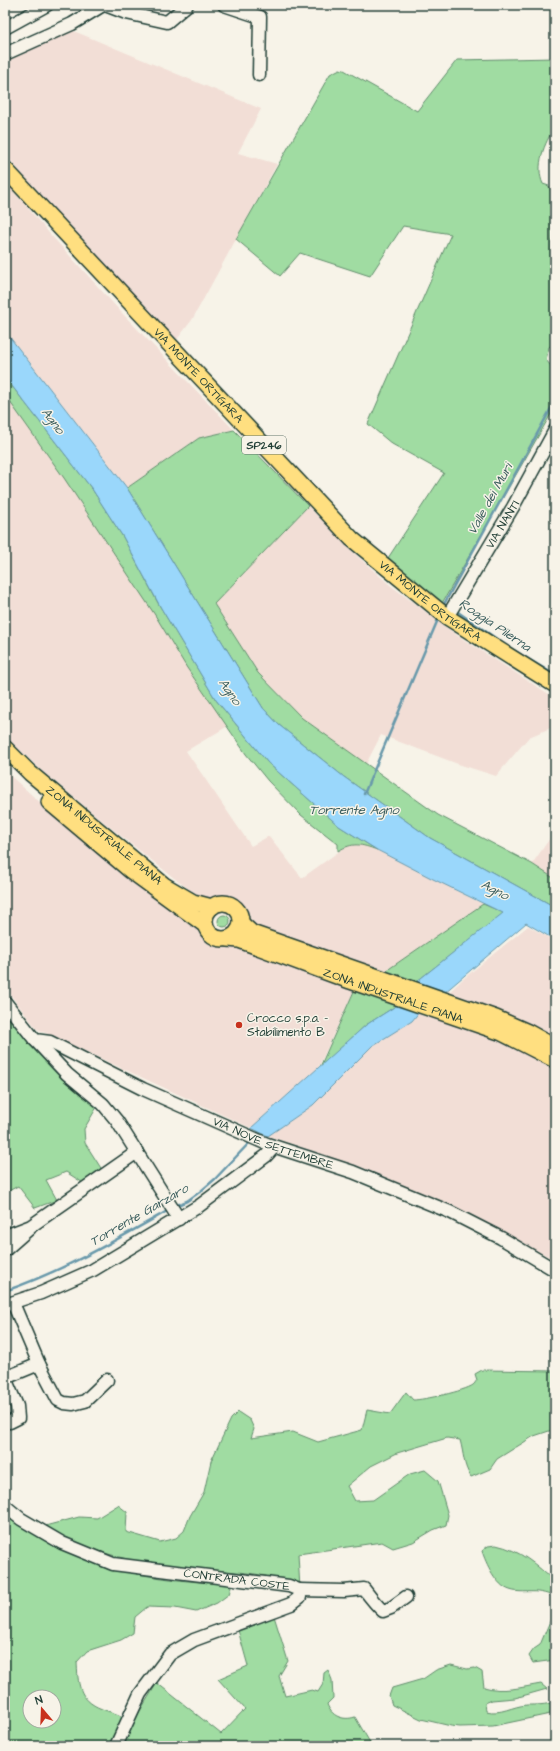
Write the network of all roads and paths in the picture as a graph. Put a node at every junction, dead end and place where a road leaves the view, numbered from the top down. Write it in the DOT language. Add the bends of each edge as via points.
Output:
graph roads {
  1 [pos="47,5"];
  2 [pos="104,5"];
  3 [pos="187,5"];
  4 [pos="224,5"];
  5 [pos="5,28"];
  6 [pos="5,54"];
  7 [pos="259,75"];
  8 [pos="5,168"];
  9 [pos="555,430"];
  10 [pos="447,617"];
  11 [pos="555,684"];
  12 [pos="5,748"];
  13 [pos="5,763"];
  14 [pos="212,907"];
  15 [pos="241,923"];
  16 [pos="205,925"];
  17 [pos="228,939"];
  18 [pos="415,997"];
  19 [pos="5,1002"];
  20 [pos="35,1040"];
  21 [pos="555,1047"];
  22 [pos="555,1060"];
  23 [pos="271,1146"];
  24 [pos="137,1152"];
  25 [pos="179,1219"];
  26 [pos="31,1226"];
  27 [pos="5,1236"];
  28 [pos="5,1250"];
  29 [pos="555,1270"];
  30 [pos="9,1304"];
  31 [pos="42,1369"];
  32 [pos="5,1378"];
  33 [pos="107,1380"];
  34 [pos="5,1422"];
  35 [pos="5,1506"];
  36 [pos="299,1590"];
  37 [pos="406,1597"];
  38 [pos="116,1746"];
  1 -- 5 [label="street"];
  2 -- 3 [label="street" via="167,22"];
  2 -- 6 [label="street" via="72,24"];
  4 -- 7 [label="street" via="260,17"];
  8 -- 10 [label="main road, VIA MONTE ORTIGARA / SP246" via="352,539"];
  9 -- 10 [label="street, VIA NANTI" via="513,507"];
  10 -- 11 [label="main road, VIA MONTE ORTIGARA / SP246"];
  12 -- 14 [label="main road, ZONA INDUSTRIALE PIANA" via="30,773 164,885 193,902"];
  13 -- 16 [label="main road, ZONA INDUSTRIALE PIANA" via="131,871"];
  14 -- 15 [label="main road" via="221,903 231,905 239,913"];
  14 -- 16 [label="main road" via="206,915"];
  15 -- 17 [label="main road" via="237,933"];
  15 -- 18 [label="main road, ZONA INDUSTRIALE PIANA" via="252,933"];
  16 -- 17 [label="main road" via="211,935 222,940"];
  17 -- 18 [label="main road, ZONA INDUSTRIALE PIANA" via="239,940"];
  18 -- 21 [label="main road, ZONA INDUSTRIALE PIANA" via="452,1003 496,1018"];
  18 -- 22 [label="main road, ZONA INDUSTRIALE PIANA" via="435,1010 502,1033"];
  19 -- 20 [label="street"];
  20 -- 23 [label="street, VIA NOVE SETTEMBRE" via="50,1042 143,1089"];
  20 -- 24 [label="street" via="67,1074 103,1104"];
  23 -- 25 [label="street" via="255,1164"];
  23 -- 29 [label="street, VIA NOVE SETTEMBRE" via="348,1170 440,1208 501,1238"];
  24 -- 25 [label="street"];
  24 -- 26 [label="street"];
  25 -- 30 [label="street" via="93,1270"];
  26 -- 27 [label="street"];
  26 -- 28 [label="street" via="29,1231"];
  30 -- 31 [label="street"];
  31 -- 32 [label="street"];
  31 -- 33 [label="street" via="58,1400 64,1403 85,1401"];
  32 -- 34 [label="street" via="17,1406 18,1418"];
  35 -- 36 [label="street, CONTRADA COSTE" via="21,1519 62,1543 113,1564 289,1586"];
  36 -- 37 [label="street" via="364,1589 382,1611"];
  36 -- 38 [label="street, CONTRADA COSTE" via="300,1597 291,1604 194,1640 170,1654 140,1694"];
}
